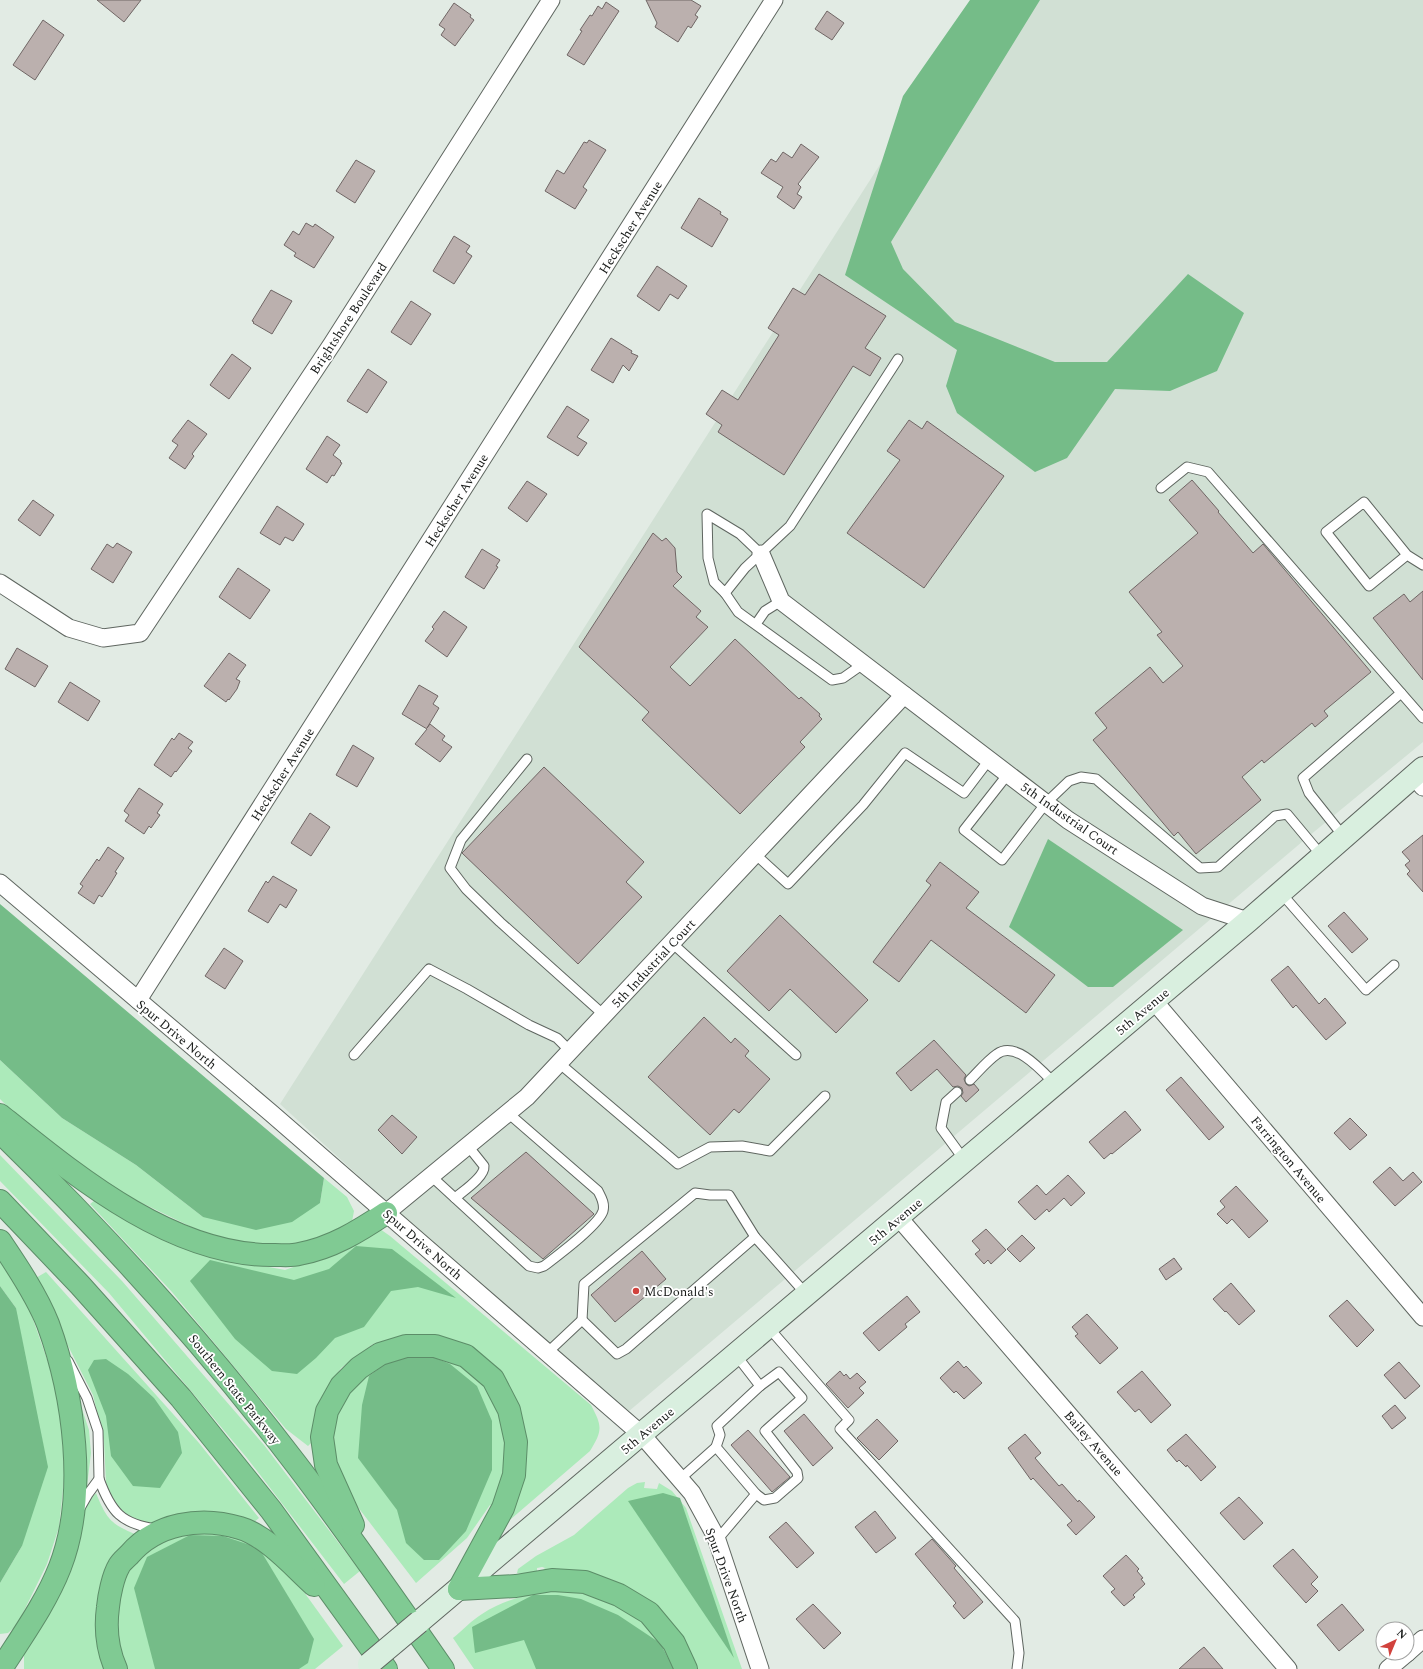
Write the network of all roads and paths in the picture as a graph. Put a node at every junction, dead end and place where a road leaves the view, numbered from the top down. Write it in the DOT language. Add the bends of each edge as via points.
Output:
graph roads {
  1 [pos="551,0"];
  2 [pos="774,0"];
  3 [pos="898,359"];
  4 [pos="1161,488"];
  5 [pos="760,554"];
  6 [pos="1407,555"];
  7 [pos="1423,565"];
  8 [pos="0,582"];
  9 [pos="725,593"];
  10 [pos="781,601"];
  11 [pos="756,624"];
  12 [pos="862,664"];
  13 [pos="1401,693"];
  14 [pos="904,695"];
  15 [pos="1423,718"];
  16 [pos="527,759"];
  17 [pos="989,760"];
  18 [pos="1008,774"];
  19 [pos="1420,777"];
  20 [pos="1046,803"];
  21 [pos="1344,837"];
  22 [pos="755,854"];
  23 [pos="1322,856"];
  24 [pos="0,883"];
  25 [pos="1281,893"];
  26 [pos="1248,921"];
  27 [pos="672,943"];
  28 [pos="1394,965"];
  29 [pos="138,1000"];
  30 [pos="1154,1001"];
  31 [pos="604,1015"];
  32 [pos="354,1055"];
  33 [pos="796,1055"];
  34 [pos="565,1057"];
  35 [pos="970,1080"];
  36 [pos="1056,1084"];
  37 [pos="957,1092"];
  38 [pos="825,1096"];
  39 [pos="508,1112"];
  40 [pos="0,1115"];
  41 [pos="0,1132"];
  42 [pos="468,1146"];
  43 [pos="966,1161"];
  44 [pos="431,1176"];
  45 [pos="455,1198"];
  46 [pos="0,1201"];
  47 [pos="386,1213"];
  48 [pos="899,1218"];
  49 [pos="755,1237"];
  50 [pos="0,1240"];
  51 [pos="807,1295"];
  52 [pos="1423,1317"];
  53 [pos="582,1320"];
  54 [pos="47,1323"];
  55 [pos="769,1328"];
  56 [pos="548,1352"];
  57 [pos="736,1355"];
  58 [pos="760,1386"];
  59 [pos="642,1435"];
  60 [pos="716,1447"];
  61 [pos="99,1479"];
  62 [pos="680,1479"];
  63 [pos="756,1494"];
  64 [pos="73,1522"];
  65 [pos="162,1530"];
  66 [pos="717,1540"];
  67 [pos="371,1566"];
  68 [pos="460,1589"];
  69 [pos="353,1622"];
  70 [pos="1423,1639"];
  71 [pos="1415,1646"];
  72 [pos="1398,1661"];
  73 [pos="1,1669"];
  74 [pos="116,1669"];
  75 [pos="363,1669"];
  76 [pos="386,1669"];
  77 [pos="442,1669"];
  78 [pos="686,1669"];
  79 [pos="760,1669"];
  80 [pos="1017,1669"];
  81 [pos="1288,1669"];
  82 [pos="1388,1669"];
  1 -- 8 [label="street, Brightshore Boulevard" via="332,344 140,633 103,638 69,628"];
  2 -- 29 [label="street, Heckscher Avenue"];
  3 -- 5 [label="lane" via="790,526"];
  4 -- 13 [label="lane" via="1187,467 1208,472"];
  5 -- 9 [label="lane"];
  5 -- 9 [label="lane" via="740,534 707,514 708,558 714,582"];
  5 -- 10 [label="street, 5th Industrial Court"];
  6 -- 6 [label="lane" via="1364,502 1326,532 1369,586"];
  6 -- 7 [label="lane"];
  9 -- 11 [label="lane" via="738,612"];
  10 -- 11 [label="lane" via="765,611"];
  10 -- 12 [label="street, 5th Industrial Court"];
  11 -- 12 [label="lane" via="832,680 843,678"];
  12 -- 14 [label="street, 5th Industrial Court"];
  13 -- 15 [label="lane"];
  13 -- 21 [label="lane" via="1303,778 1309,793"];
  14 -- 17 [label="street, 5th Industrial Court"];
  14 -- 22 [label="street, 5th Industrial Court"];
  16 -- 31 [label="lane" via="461,840 450,868 466,889 500,922"];
  17 -- 18 [label="street, 5th Industrial Court"];
  17 -- 22 [label="lane" via="964,793 905,753 863,805 788,884"];
  18 -- 20 [label="street, 5th Industrial Court"];
  18 -- 20 [label="lane" via="964,830 1002,860"];
  19 -- 21 [label="main road, 5th Avenue"];
  20 -- 23 [label="lane" via="1069,781 1081,777 1096,779 1200,868 1218,867 1275,816 1287,814"];
  20 -- 26 [label="street, 5th Industrial Court" via="1068,820 1202,906"];
  21 -- 23 [label="main road, 5th Avenue"];
  22 -- 27 [label="street, 5th Industrial Court"];
  23 -- 25 [label="main road, 5th Avenue"];
  24 -- 29 [label="street, Spur Drive North"];
  25 -- 26 [label="main road, 5th Avenue"];
  25 -- 28 [label="lane" via="1366,990"];
  26 -- 30 [label="main road, 5th Avenue"];
  27 -- 31 [label="street, 5th Industrial Court"];
  27 -- 33 [label="lane"];
  29 -- 47 [label="street, Spur Drive North"];
  30 -- 36 [label="main road, 5th Avenue"];
  30 -- 52 [label="street, Farrington Avenue"];
  31 -- 34 [label="street, 5th Industrial Court"];
  32 -- 34 [label="lane" via="429,969 557,1038"];
  34 -- 38 [label="lane" via="678,1164 710,1147 742,1146 770,1151"];
  34 -- 39 [label="street, 5th Industrial Court" via="527,1097"];
  35 -- 36 [label="lane" via="998,1053 1008,1050 1033,1062"];
  36 -- 43 [label="main road, 5th Avenue"];
  37 -- 43 [label="lane" via="946,1102 941,1128"];
  39 -- 42 [label="street, 5th Industrial Court"];
  39 -- 45 [label="lane" via="598,1190 604,1202 603,1212 596,1222 544,1266 538,1268 529,1266"];
  40 -- 47 [label="highway" via="60,1163 113,1200 168,1230 212,1247 257,1255 298,1255 330,1245 360,1231"];
  41 -- 67 [label="highway, Southern State Parkway" via="126,1262 216,1363 296,1464"];
  42 -- 44 [label="street, 5th Industrial Court"];
  42 -- 45 [label="lane" via="484,1166 484,1170"];
  43 -- 48 [label="main road, 5th Avenue"];
  44 -- 45 [label="lane"];
  44 -- 47 [label="street, 5th Industrial Court"];
  46 -- 69 [label="highway" via="80,1285 181,1398 271,1510"];
  47 -- 56 [label="street, Spur Drive North"];
  48 -- 51 [label="main road, 5th Avenue"];
  48 -- 81 [label="street, Bailey Avenue"];
  49 -- 51 [label="lane"];
  49 -- 53 [label="lane" via="626,1349 617,1354"];
  49 -- 53 [label="lane" via="728,1194 710,1195 695,1192 584,1284"];
  50 -- 54 [label="highway" via="22,1273"];
  51 -- 55 [label="main road, 5th Avenue"];
  53 -- 56 [label="lane"];
  54 -- 61 [label="lane" via="90,1404 98,1431"];
  54 -- 64 [label="highway" via="64,1374 73,1428"];
  55 -- 57 [label="main road, 5th Avenue"];
  55 -- 80 [label="lane" via="849,1420 840,1429 1016,1621 1019,1654"];
  56 -- 59 [label="street, Spur Drive North"];
  57 -- 58 [label="lane"];
  57 -- 59 [label="main road, 5th Avenue"];
  58 -- 60 [label="lane" via="718,1426 720,1435"];
  58 -- 63 [label="lane" via="779,1372 802,1398 766,1431 797,1472 798,1478 775,1498 764,1500"];
  59 -- 62 [label="street, Spur Drive North"];
  59 -- 68 [label="main road, 5th Avenue"];
  60 -- 62 [label="lane"];
  60 -- 63 [label="lane"];
  61 -- 64 [label="lane"];
  61 -- 65 [label="lane" via="113,1509 129,1523"];
  62 -- 66 [label="street, Spur Drive North" via="692,1493"];
  63 -- 66 [label="lane"];
  64 -- 73 [label="highway" via="60,1567 41,1605"];
  65 -- 69 [label="highway" via="186,1523 217,1522 242,1528 270,1544"];
  65 -- 74 [label="highway" via="137,1546 119,1566 109,1598 106,1624 110,1656"];
  66 -- 79 [label="street, Spur Drive North"];
  67 -- 68 [label="highway" via="326,1465 322,1437 327,1411 341,1386 358,1368 380,1354 406,1346 435,1346 466,1356 493,1379 509,1410 516,1442 514,1475 503,1508"];
  67 -- 77 [label="highway, Southern State Parkway"];
  68 -- 75 [label="main road, 5th Avenue, bridge"];
  68 -- 78 [label="highway" via="516,1586 552,1580 585,1582 619,1594 649,1614 674,1643"];
  69 -- 76 [label="highway"];
  70 -- 71 [label="street"];
  72 -- 82 [label="street"];
}
